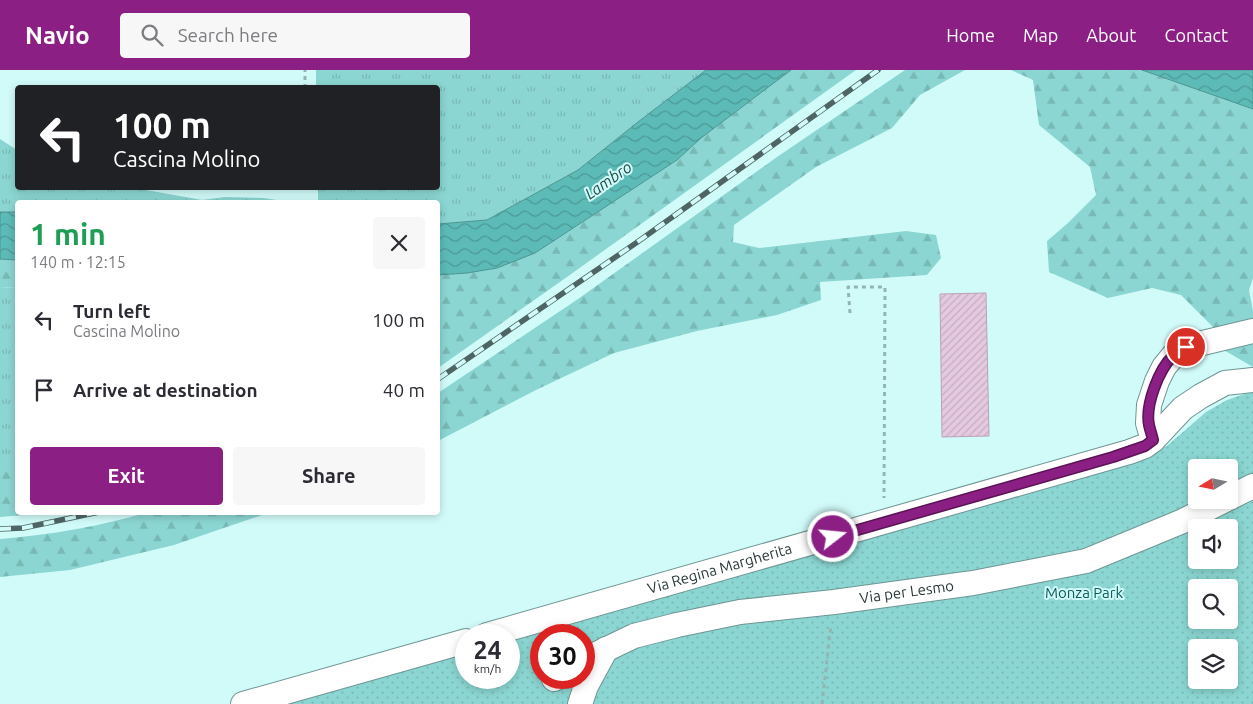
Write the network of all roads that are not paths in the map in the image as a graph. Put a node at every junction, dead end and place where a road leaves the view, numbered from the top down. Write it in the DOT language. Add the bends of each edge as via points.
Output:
graph roads {
  1 [pos="1253,331"];
  2 [pos="1253,380"];
  3 [pos="1153,440"];
  4 [pos="1253,486"];
  5 [pos="1238,494"];
  6 [pos="1207,509"];
  7 [pos="520,626"];
  8 [pos="455,644"];
  9 [pos="606,649"];
  10 [pos="595,654"];
  11 [pos="244,704"];
  12 [pos="580,704"];
  1 -- 3 [label="street" via="1186,347 1173,356 1157,381 1149,405 1148,423"];
  2 -- 3 [label="street, Via Regina Margherita" via="1225,383 1201,396 1183,408"];
  3 -- 7 [label="street, Via Regina Margherita" via="1113,457"];
  4 -- 5 [label="street"];
  6 -- 9 [label="street, Via per Lesmo" via="1086,561 974,583 740,612 634,636"];
  8 -- 11 [label="street"];
  9 -- 10 [label="street, Via per Lesmo"];
  9 -- 12 [label="street"];
}
